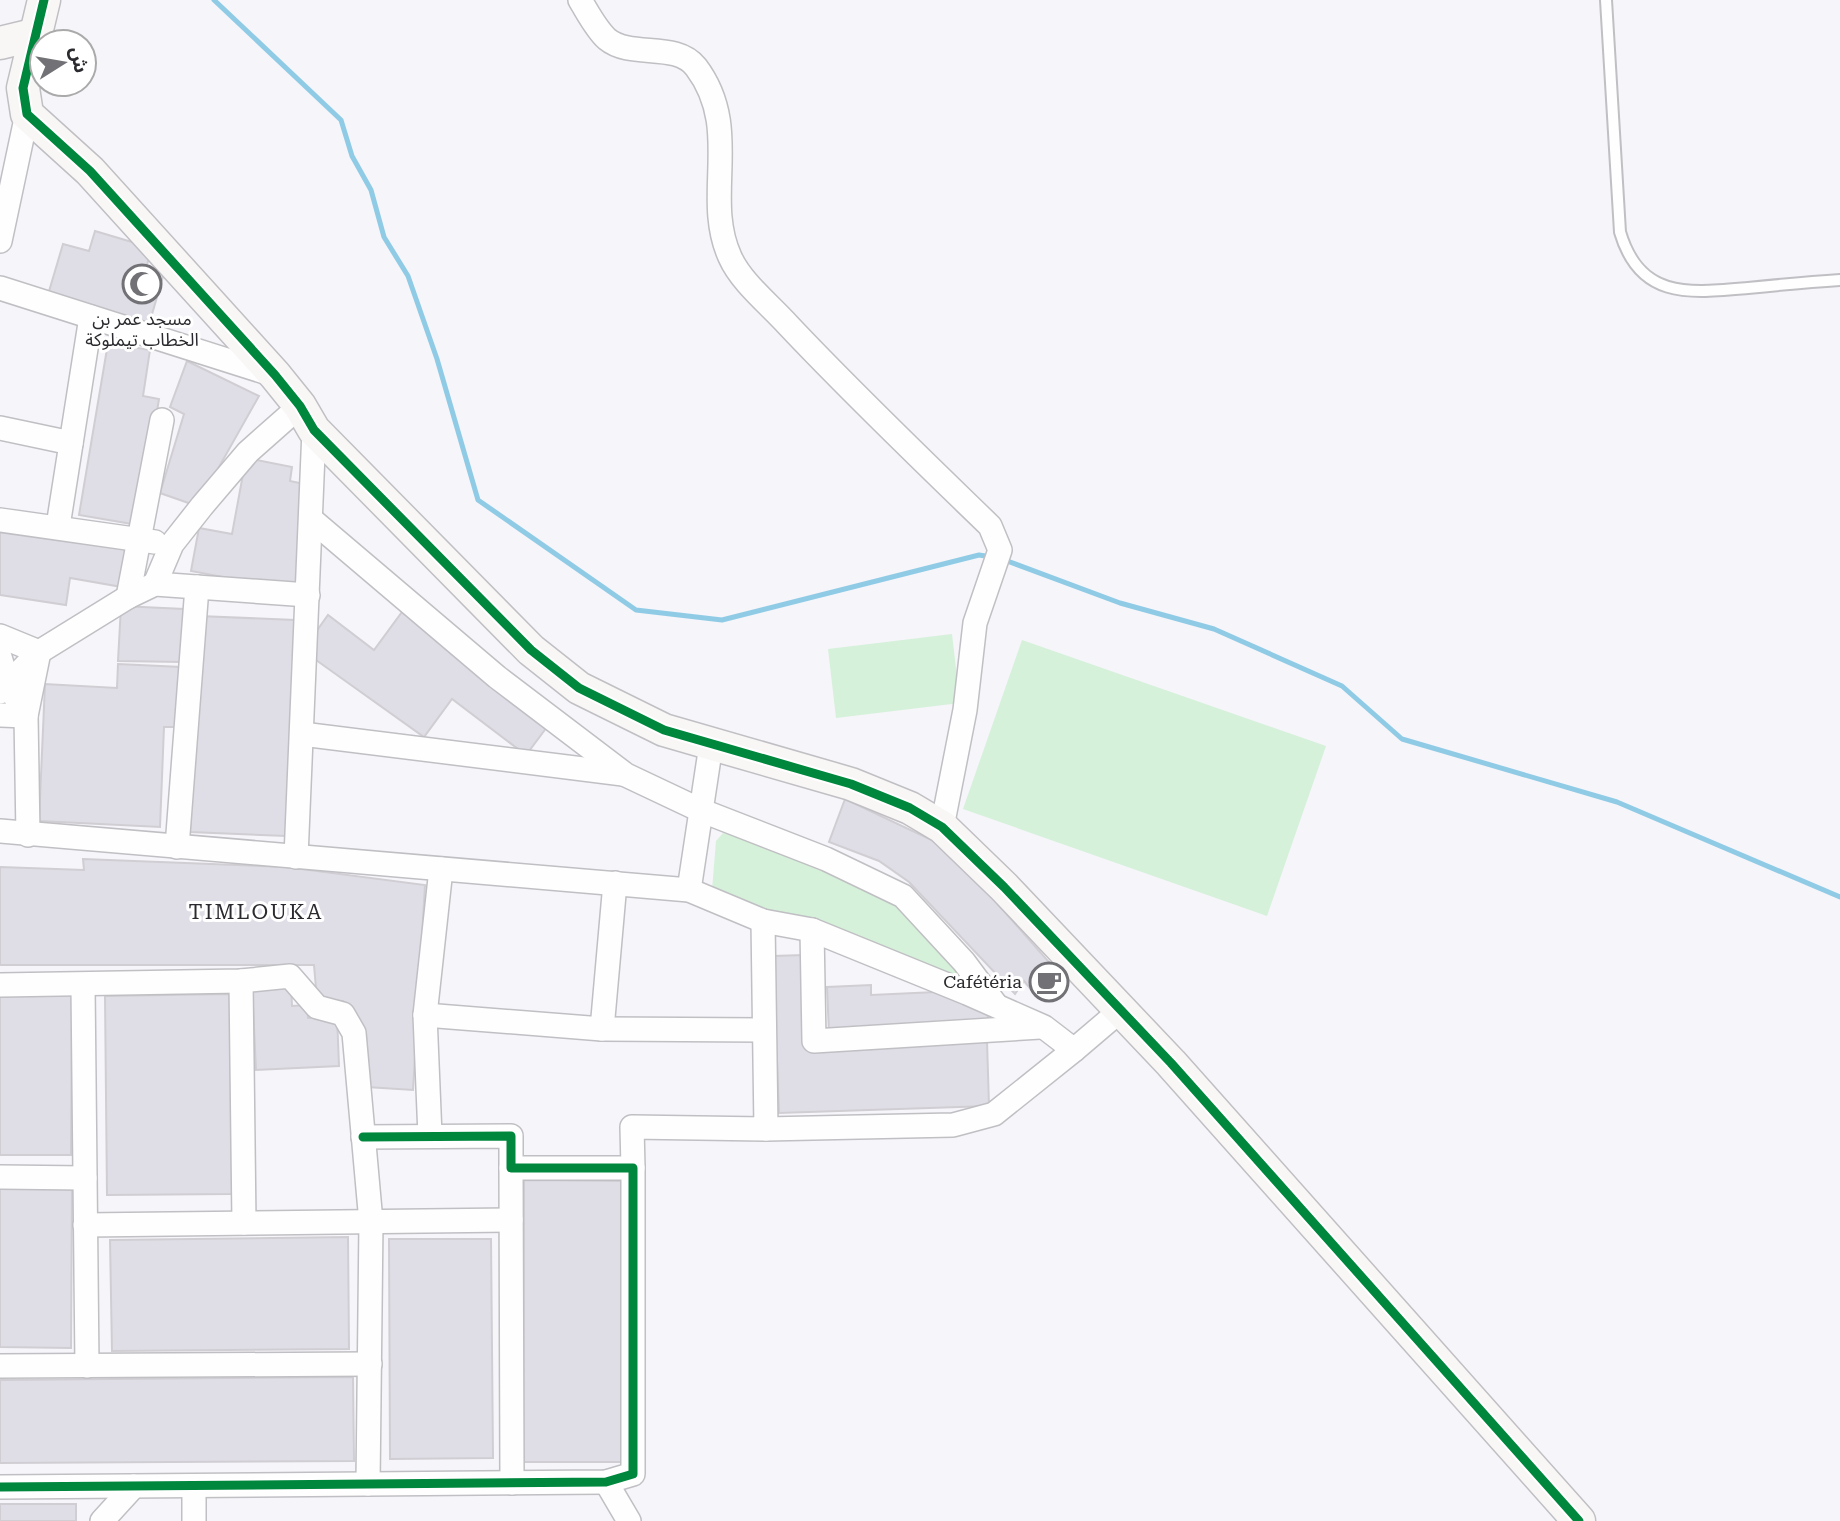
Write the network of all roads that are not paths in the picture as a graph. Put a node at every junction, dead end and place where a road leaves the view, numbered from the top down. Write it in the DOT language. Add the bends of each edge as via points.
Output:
graph roads {
  1 [pos="44,0"];
  2 [pos="580,0"];
  3 [pos="1606,0"];
  4 [pos="35,28"];
  5 [pos="28,36"];
  6 [pos="0,43"];
  7 [pos="28,62"];
  8 [pos="27,114"];
  9 [pos="0,241"];
  10 [pos="1840,280"];
  11 [pos="0,288"];
  12 [pos="91,317"];
  13 [pos="275,375"];
  14 [pos="307,418"];
  15 [pos="162,420"];
  16 [pos="0,428"];
  17 [pos="71,443"];
  18 [pos="0,520"];
  19 [pos="312,520"];
  20 [pos="58,526"];
  21 [pos="140,539"];
  22 [pos="172,544"];
  23 [pos="155,584"];
  24 [pos="197,587"];
  25 [pos="308,595"];
  26 [pos="128,597"];
  27 [pos="0,636"];
  28 [pos="39,652"];
  29 [pos="0,657"];
  30 [pos="4,688"];
  31 [pos="0,715"];
  32 [pos="26,716"];
  33 [pos="302,734"];
  34 [pos="711,745"];
  35 [pos="626,775"];
  36 [pos="700,810"];
  37 [pos="942,827"];
  38 [pos="0,831"];
  39 [pos="28,835"];
  40 [pos="177,847"];
  41 [pos="296,857"];
  42 [pos="441,869"];
  43 [pos="615,883"];
  44 [pos="689,890"];
  45 [pos="763,920"];
  46 [pos="812,930"];
  47 [pos="242,981"];
  48 [pos="0,985"];
  49 [pos="83,985"];
  50 [pos="996,1006"];
  51 [pos="1121,1010"];
  52 [pos="425,1015"];
  53 [pos="1044,1027"];
  54 [pos="602,1029"];
  55 [pos="763,1030"];
  56 [pos="1074,1050"];
  57 [pos="766,1129"];
  58 [pos="430,1136"];
  59 [pos="363,1137"];
  60 [pos="511,1168"];
  61 [pos="633,1168"];
  62 [pos="0,1177"];
  63 [pos="85,1178"];
  64 [pos="511,1220"];
  65 [pos="371,1222"];
  66 [pos="244,1223"];
  67 [pos="85,1225"];
  68 [pos="370,1364"];
  69 [pos="0,1366"];
  70 [pos="87,1366"];
  71 [pos="606,1482"];
  72 [pos="512,1483"];
  73 [pos="368,1485"];
  74 [pos="134,1486"];
  75 [pos="194,1486"];
  76 [pos="0,1487"];
  77 [pos="102,1521"];
  78 [pos="194,1521"];
  79 [pos="629,1521"];
  80 [pos="1579,1521"];
  1 -- 4 [label="street"];
  2 -- 37 [label="street" via="599,29 618,45 677,55 696,67 721,124 721,208 731,259 840,380 998,539 1000,550 975,623 965,710"];
  3 -- 10 [label="lane" via="1619,224 1631,260 1654,281 1682,292"];
  5 -- 6 [label="street"];
  7 -- 8 [label="street" via="23,88"];
  8 -- 9 [label="street"];
  8 -- 13 [label="street" via="90,171"];
  11 -- 12 [label="street"];
  12 -- 13 [label="street"];
  12 -- 17 [label="street"];
  13 -- 14 [label="street"];
  14 -- 19 [label="street"];
  14 -- 22 [label="street" via="248,452"];
  14 -- 34 [label="street" via="556,671 631,716"];
  15 -- 21 [label="street"];
  16 -- 17 [label="street"];
  17 -- 20 [label="street"];
  18 -- 20 [label="street"];
  19 -- 25 [label="street"];
  19 -- 35 [label="street" via="497,677"];
  20 -- 21 [label="street"];
  21 -- 22 [label="street"];
  21 -- 26 [label="street"];
  22 -- 23 [label="street"];
  23 -- 24 [label="street"];
  23 -- 26 [label="street"];
  24 -- 25 [label="street"];
  24 -- 40 [label="street"];
  25 -- 33 [label="street"];
  26 -- 28 [label="street"];
  27 -- 28 [label="street"];
  28 -- 30 [label="street"];
  28 -- 32 [label="street"];
  29 -- 30 [label="street"];
  30 -- 32 [label="street"];
  31 -- 32 [label="street"];
  32 -- 39 [label="street"];
  33 -- 35 [label="street"];
  33 -- 41 [label="street"];
  34 -- 36 [label="street"];
  34 -- 37 [label="street" via="877,793"];
  35 -- 36 [label="street"];
  36 -- 44 [label="street"];
  36 -- 50 [label="street" via="826,859 903,896 964,962"];
  37 -- 51 [label="street"];
  38 -- 39 [label="street"];
  39 -- 40 [label="street"];
  40 -- 41 [label="street"];
  41 -- 42 [label="street"];
  42 -- 43 [label="street"];
  42 -- 52 [label="street"];
  43 -- 44 [label="street"];
  43 -- 54 [label="street"];
  44 -- 45 [label="street"];
  45 -- 46 [label="street"];
  45 -- 55 [label="street"];
  46 -- 50 [label="street"];
  46 -- 53 [label="street" via="814,1041"];
  47 -- 49 [label="street"];
  47 -- 59 [label="street" via="290,976 317,1007 343,1014 354,1033"];
  47 -- 66 [label="street"];
  48 -- 49 [label="street"];
  49 -- 63 [label="street"];
  50 -- 53 [label="street"];
  51 -- 56 [label="street"];
  51 -- 80 [label="street"];
  52 -- 54 [label="street"];
  52 -- 58 [label="street"];
  53 -- 56 [label="street"];
  54 -- 55 [label="street"];
  55 -- 57 [label="street"];
  56 -- 57 [label="street" via="994,1114 953,1125"];
  57 -- 61 [label="street" via="632,1127"];
  58 -- 59 [label="street"];
  58 -- 60 [label="street" via="510,1136"];
  59 -- 65 [label="street"];
  60 -- 61 [label="street"];
  60 -- 64 [label="street"];
  61 -- 71 [label="street" via="633,1474"];
  62 -- 63 [label="street"];
  63 -- 67 [label="street"];
  64 -- 65 [label="street"];
  64 -- 72 [label="street"];
  65 -- 66 [label="street"];
  65 -- 68 [label="street"];
  66 -- 67 [label="street"];
  67 -- 70 [label="street"];
  68 -- 70 [label="street"];
  68 -- 73 [label="street"];
  69 -- 70 [label="street"];
  71 -- 72 [label="street"];
  71 -- 79 [label="street"];
  72 -- 73 [label="street"];
  73 -- 75 [label="street"];
  74 -- 75 [label="street"];
  74 -- 76 [label="street"];
  74 -- 77 [label="street"];
  75 -- 78 [label="street"];
}
